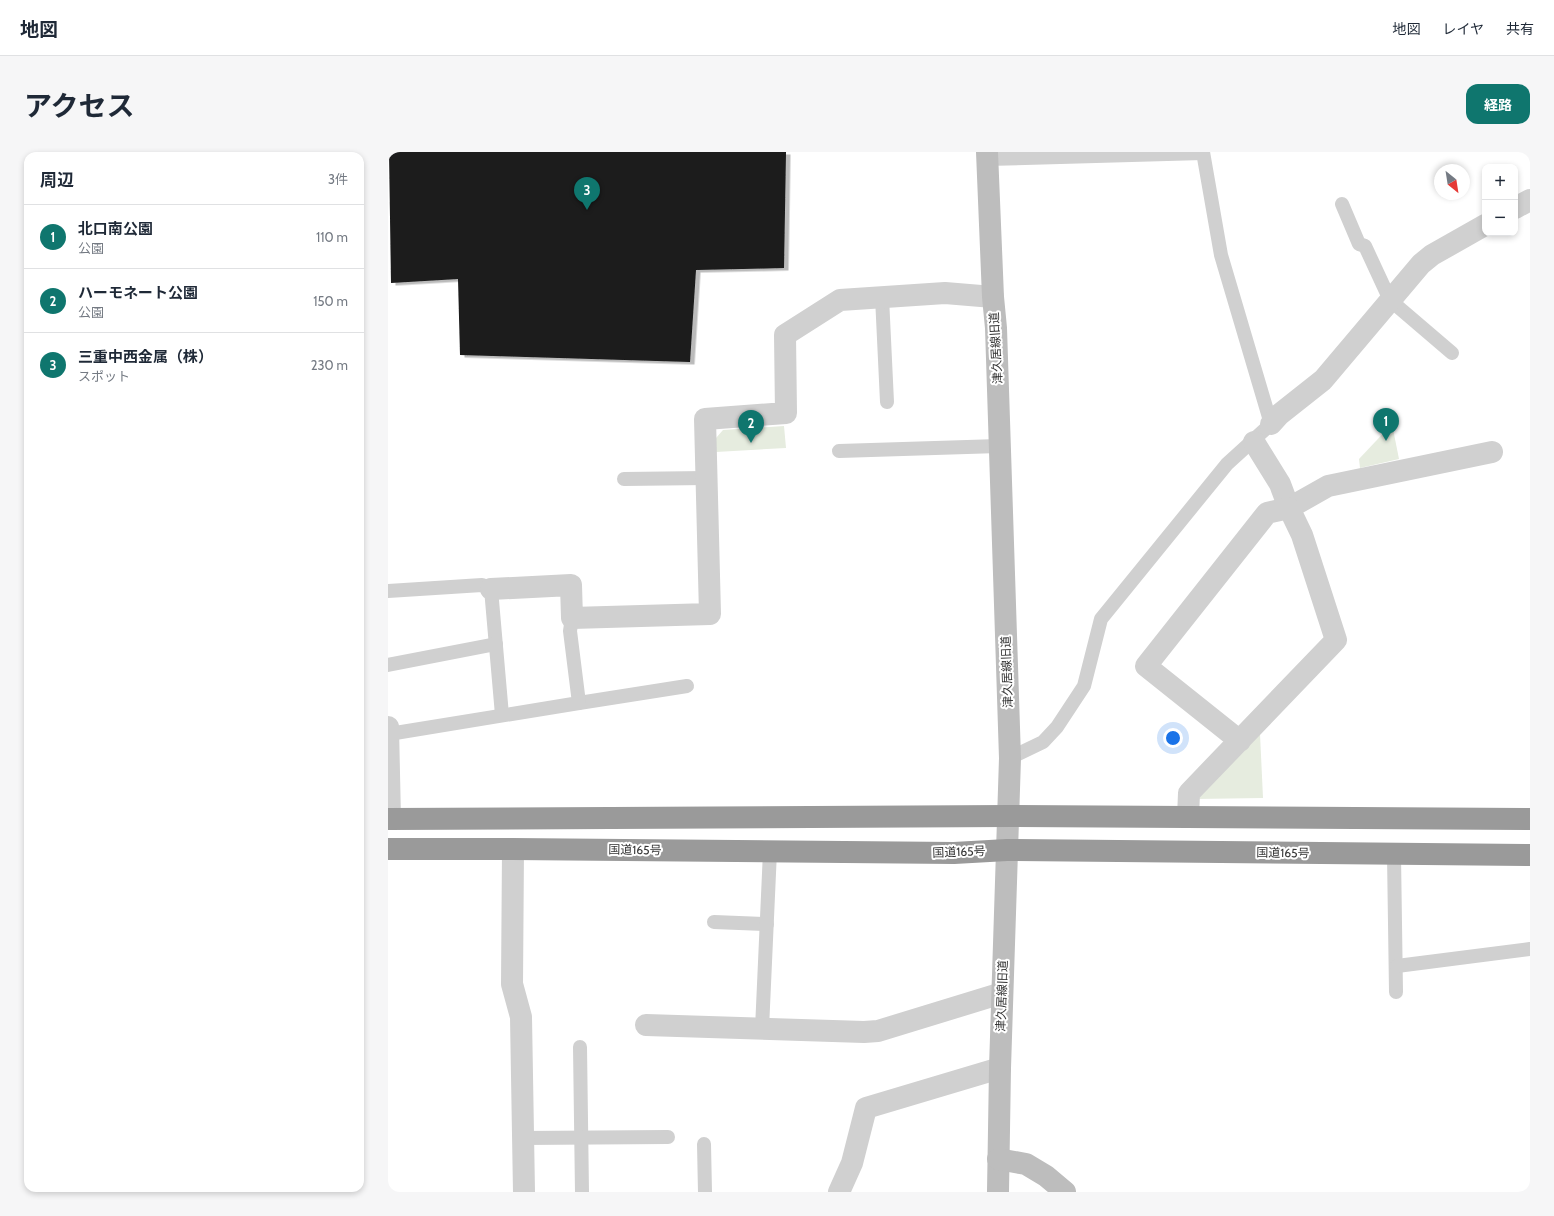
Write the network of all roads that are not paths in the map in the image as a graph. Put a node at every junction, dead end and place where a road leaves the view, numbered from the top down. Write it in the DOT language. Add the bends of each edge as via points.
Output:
graph roads {
  1 [pos="1203,152"];
  2 [pos="987,156"];
  3 [pos="1530,200"];
  4 [pos="1342,204"];
  5 [pos="1518,206"];
  6 [pos="1482,227"];
  7 [pos="882,297"];
  8 [pos="993,297"];
  9 [pos="1390,300"];
  10 [pos="1452,353"];
  11 [pos="887,402"];
  12 [pos="1272,424"];
  13 [pos="1254,442"];
  14 [pos="999,446"];
  15 [pos="839,451"];
  16 [pos="1492,452"];
  17 [pos="706,478"];
  18 [pos="624,479"];
  19 [pos="1289,508"];
  20 [pos="491,589"];
  21 [pos="388,591"];
  22 [pos="572,618"];
  23 [pos="496,644"];
  24 [pos="388,665"];
  25 [pos="687,686"];
  26 [pos="579,703"];
  27 [pos="502,715"];
  28 [pos="388,730"];
  29 [pos="1240,741"];
  30 [pos="1010,758"];
  31 [pos="1009,816"];
  32 [pos="1188,817"];
  33 [pos="389,819"];
  34 [pos="1530,819"];
  35 [pos="513,848"];
  36 [pos="388,849"];
  37 [pos="1007,850"];
  38 [pos="770,851"];
  39 [pos="1394,855"];
  40 [pos="1530,855"];
  41 [pos="714,922"];
  42 [pos="767,924"];
  43 [pos="1530,949"];
  44 [pos="1397,966"];
  45 [pos="1396,992"];
  46 [pos="1002,993"];
  47 [pos="646,1025"];
  48 [pos="762,1029"];
  49 [pos="580,1047"];
  50 [pos="1000,1068"];
  51 [pos="668,1137"];
  52 [pos="523,1138"];
  53 [pos="581,1139"];
  54 [pos="704,1144"];
  55 [pos="998,1159"];
  56 [pos="524,1192"];
  57 [pos="582,1192"];
  58 [pos="705,1192"];
  59 [pos="839,1192"];
  60 [pos="998,1192"];
  61 [pos="1064,1192"];
  1 -- 2 [label="lane"];
  1 -- 12 [label="lane" via="1221,255"];
  2 -- 8 [label="street, 津久居線旧道"];
  3 -- 5 [label="street"];
  4 -- 9 [label="lane" via="1359,244 1365,246"];
  6 -- 9 [label="street" via="1432,255"];
  7 -- 8 [label="street" via="945,292"];
  7 -- 11 [label="lane"];
  7 -- 17 [label="street" via="840,300 784,335 786,413 705,419"];
  8 -- 14 [label="street, 津久居線旧道"];
  9 -- 10 [label="lane"];
  9 -- 12 [label="street" via="1322,380 1280,414"];
  12 -- 13 [label="lane"];
  13 -- 19 [label="street" via="1280,484"];
  13 -- 30 [label="lane" via="1227,464 1101,619 1084,686 1057,727 1043,742"];
  14 -- 15 [label="lane"];
  14 -- 30 [label="street, 津久居線旧道"];
  16 -- 19 [label="street" via="1328,486"];
  17 -- 18 [label="lane"];
  17 -- 22 [label="street" via="710,614"];
  19 -- 29 [label="street" via="1302,535 1336,640"];
  19 -- 29 [label="street" via="1267,513 1146,666"];
  20 -- 21 [label="lane" via="482,585"];
  20 -- 22 [label="street" via="571,585"];
  20 -- 23 [label="lane"];
  22 -- 26 [label="lane" via="570,631"];
  23 -- 24 [label="lane"];
  23 -- 27 [label="lane"];
  25 -- 26 [label="lane"];
  26 -- 27 [label="lane"];
  27 -- 28 [label="lane"];
  28 -- 33 [label="street"];
  29 -- 32 [label="street" via="1189,793"];
  30 -- 31 [label="street, 津久居線旧道"];
  31 -- 32 [label="highway"];
  31 -- 33 [label="highway"];
  31 -- 37 [label="street, 津久居線旧道"];
  32 -- 34 [label="highway"];
  35 -- 36 [label="highway, 国道165号"];
  35 -- 38 [label="highway, 国道165号"];
  35 -- 52 [label="street" via="512,984 521,1017"];
  37 -- 38 [label="highway, 国道165号" via="954,853"];
  37 -- 39 [label="highway, 国道165号"];
  37 -- 46 [label="street, 津久居線旧道"];
  38 -- 42 [label="lane"];
  39 -- 40 [label="highway, 国道165号"];
  39 -- 44 [label="lane"];
  41 -- 42 [label="lane"];
  42 -- 48 [label="lane"];
  43 -- 44 [label="lane"];
  44 -- 45 [label="lane"];
  46 -- 48 [label="street" via="878,1031"];
  46 -- 50 [label="street, 津久居線旧道"];
  47 -- 48 [label="street"];
  49 -- 53 [label="lane"];
  50 -- 55 [label="street, 津久居線旧道"];
  50 -- 59 [label="street" via="866,1108 852,1163"];
  51 -- 53 [label="lane"];
  52 -- 53 [label="lane"];
  52 -- 56 [label="street"];
  53 -- 57 [label="lane"];
  54 -- 58 [label="lane"];
  55 -- 60 [label="street, 津久居線旧道"];
  55 -- 61 [label="street" via="1026,1164 1046,1176"];
}
